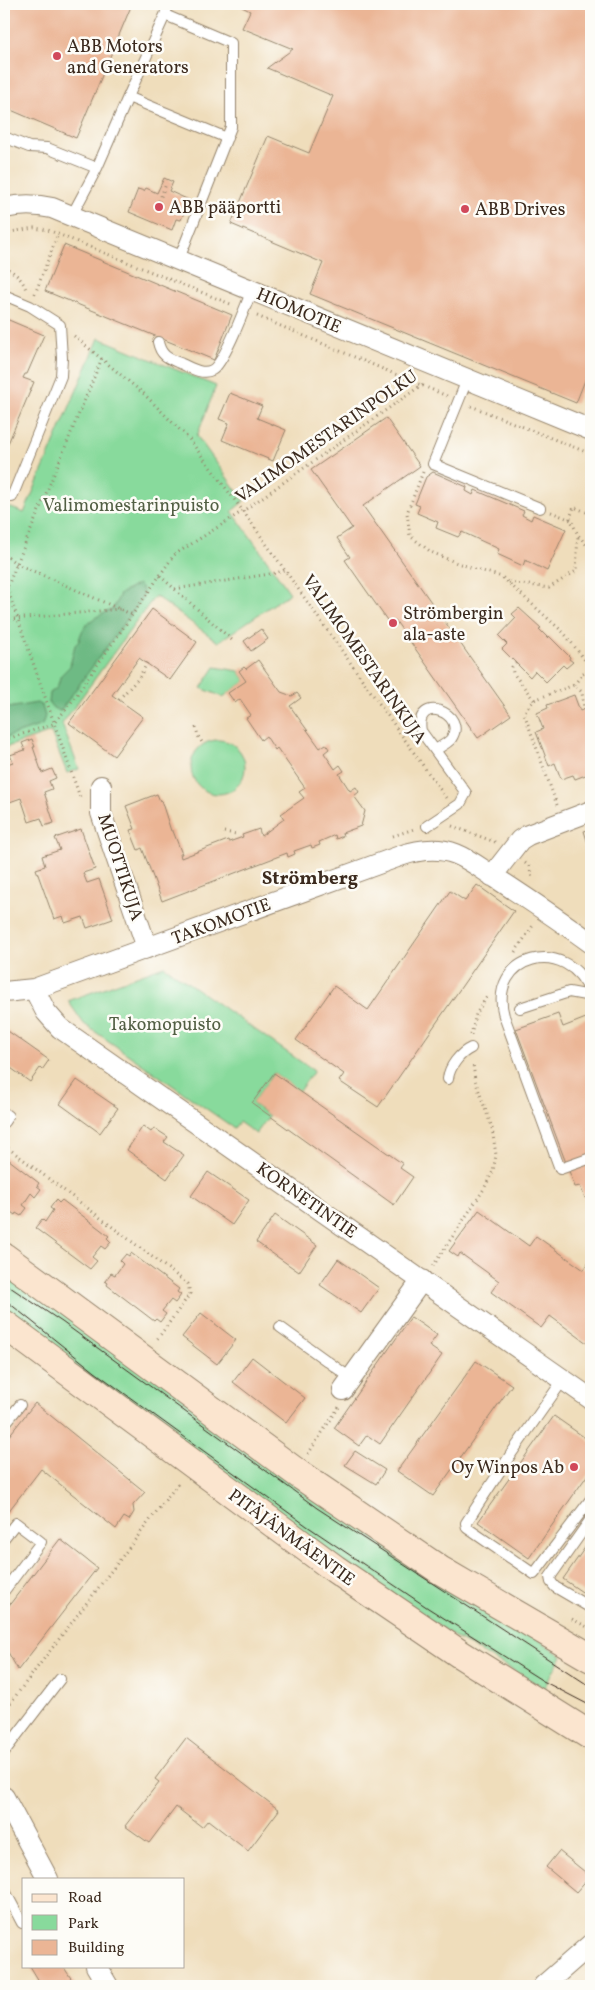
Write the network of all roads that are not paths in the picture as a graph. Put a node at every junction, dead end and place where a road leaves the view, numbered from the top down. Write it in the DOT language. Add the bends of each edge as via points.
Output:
graph roads {
  1 [pos="168,4"];
  2 [pos="165,15"];
  3 [pos="128,98"];
  4 [pos="4,137"];
  5 [pos="227,138"];
  6 [pos="97,168"];
  7 [pos="4,208"];
  8 [pos="71,217"];
  9 [pos="179,260"];
  10 [pos="252,290"];
  11 [pos="4,295"];
  12 [pos="158,342"];
  13 [pos="467,380"];
  14 [pos="591,430"];
  15 [pos="12,498"];
  16 [pos="540,508"];
  17 [pos="435,750"];
  18 [pos="101,786"];
  19 [pos="591,812"];
  20 [pos="427,826"];
  21 [pos="492,876"];
  22 [pos="591,943"];
  23 [pos="147,948"];
  24 [pos="34,989"];
  25 [pos="4,992"];
  26 [pos="591,995"];
  27 [pos="520,1008"];
  28 [pos="471,1048"];
  29 [pos="448,1080"];
  30 [pos="4,1113"];
  31 [pos="4,1122"];
  32 [pos="591,1158"];
  33 [pos="4,1257"];
  34 [pos="422,1280"];
  35 [pos="4,1324"];
  36 [pos="280,1327"];
  37 [pos="563,1380"];
  38 [pos="348,1384"];
  39 [pos="591,1399"];
  40 [pos="20,1405"];
  41 [pos="4,1425"];
  42 [pos="591,1499"];
  43 [pos="591,1519"];
  44 [pos="4,1538"];
  45 [pos="4,1591"];
  46 [pos="591,1608"];
  47 [pos="591,1658"];
  48 [pos="60,1679"];
  49 [pos="591,1736"];
  50 [pos="4,1752"];
  51 [pos="4,1796"];
  52 [pos="47,1878"];
  53 [pos="4,1889"];
  54 [pos="22,1924"];
  55 [pos="591,1944"];
  56 [pos="97,1968"];
  57 [pos="108,1986"];
  58 [pos="543,1986"];
  1 -- 2 [label="lane"];
  2 -- 3 [label="lane"];
  2 -- 5 [label="lane" via="231,43 231,127"];
  3 -- 5 [label="lane"];
  3 -- 6 [label="lane"];
  4 -- 6 [label="lane" via="29,147 47,148"];
  5 -- 9 [label="lane"];
  6 -- 8 [label="lane"];
  7 -- 8 [label="street, HIOMOTIE" via="35,204"];
  8 -- 9 [label="street, HIOMOTIE"];
  9 -- 10 [label="street, HIOMOTIE"];
  10 -- 12 [label="lane" via="224,354 212,370 200,372 166,358 159,350"];
  10 -- 13 [label="street, HIOMOTIE"];
  11 -- 15 [label="lane" via="30,306 60,325 62,358 61,376"];
  13 -- 14 [label="street, HIOMOTIE"];
  13 -- 16 [label="lane" via="433,464"];
  17 -- 20 [label="lane" via="466,793 460,804"];
  18 -- 23 [label="street, MUOTTIKUJA" via="101,813"];
  19 -- 21 [label="street" via="520,840"];
  21 -- 22 [label="street, TAKOMOTIE"];
  21 -- 23 [label="street, TAKOMOTIE" via="455,854 419,851"];
  23 -- 24 [label="street, TAKOMOTIE"];
  24 -- 25 [label="street, TAKOMOTIE"];
  24 -- 34 [label="street, KORNETINTIE" via="46,1012 60,1028"];
  26 -- 27 [label="lane" via="569,992"];
  26 -- 32 [label="lane" via="587,983 574,969 562,961 545,958 528,961 508,977 501,1001 560,1169"];
  28 -- 29 [label="lane" via="458,1058 448,1072"];
  30 -- 31 [label="lane" via="8,1116"];
  33 -- 47 [label="main road" via="350,1509 440,1570"];
  34 -- 37 [label="street, KORNETINTIE"];
  34 -- 38 [label="street"];
  35 -- 49 [label="main road, PITÄJÄNMÄENTIE" via="335,1569 460,1654"];
  36 -- 38 [label="lane"];
  37 -- 39 [label="street, KORNETINTIE"];
  37 -- 42 [label="lane" via="466,1522 467,1528 534,1574"];
  40 -- 41 [label="lane"];
  43 -- 46 [label="lane" via="550,1577 556,1587"];
  44 -- 45 [label="lane" via="16,1523 41,1542"];
  48 -- 50 [label="lane"];
  51 -- 52 [label="street"];
  53 -- 54 [label="lane"];
  55 -- 58 [label="street"];
  56 -- 57 [label="street"];
}
